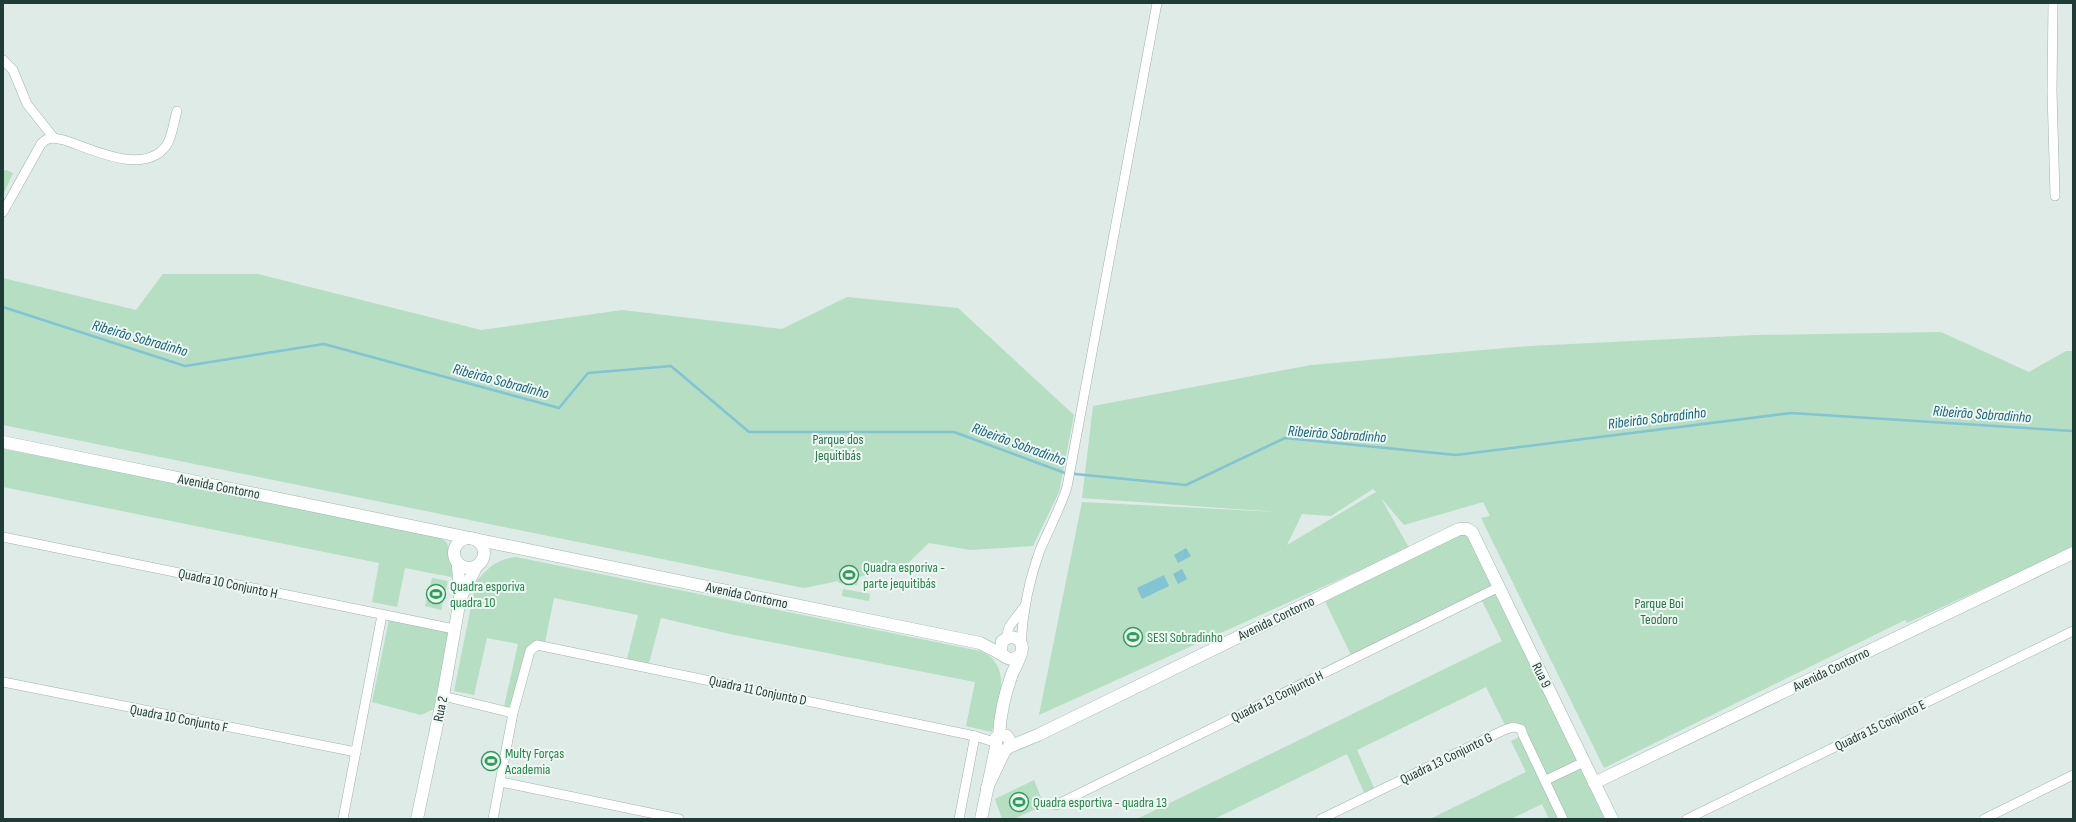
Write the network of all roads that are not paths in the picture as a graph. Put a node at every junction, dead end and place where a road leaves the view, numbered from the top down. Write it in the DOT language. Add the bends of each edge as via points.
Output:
graph roads {
  1 [pos="1157,3"];
  2 [pos="2053,3"];
  3 [pos="3,60"];
  4 [pos="177,111"];
  5 [pos="53,137"];
  6 [pos="2055,196"];
  7 [pos="3,212"];
  8 [pos="3,442"];
  9 [pos="434,530"];
  10 [pos="1472,532"];
  11 [pos="3,537"];
  12 [pos="474,539"];
  13 [pos="514,547"];
  14 [pos="453,551"];
  15 [pos="2071,554"];
  16 [pos="480,562"];
  17 [pos="458,565"];
  18 [pos="1499,587"];
  19 [pos="460,599"];
  20 [pos="1024,607"];
  21 [pos="382,615"];
  22 [pos="454,629"];
  23 [pos="2073,631"];
  24 [pos="1006,638"];
  25 [pos="1021,640"];
  26 [pos="980,643"];
  27 [pos="1004,656"];
  28 [pos="1019,656"];
  29 [pos="1011,677"];
  30 [pos="3,682"];
  31 [pos="443,696"];
  32 [pos="513,713"];
  33 [pos="975,736"];
  34 [pos="1003,743"];
  35 [pos="356,752"];
  36 [pos="1584,762"];
  37 [pos="2073,775"];
  38 [pos="1546,780"];
  39 [pos="501,782"];
  40 [pos="1594,783"];
  41 [pos="1056,805"];
  42 [pos="983,816"];
  43 [pos="343,819"];
  44 [pos="417,819"];
  45 [pos="493,819"];
  46 [pos="679,819"];
  47 [pos="959,819"];
  48 [pos="1321,819"];
  49 [pos="1563,819"];
  50 [pos="1612,819"];
  51 [pos="1687,819"];
  52 [pos="1984,819"];
  1 -- 20 [label="street" via="1067,487 1060,509 1040,550"];
  2 -- 6 [label="street"];
  3 -- 5 [label="street" via="13,70 27,104"];
  4 -- 5 [label="street" via="166,146 148,160 129,161"];
  5 -- 7 [label="street" via="41,144"];
  8 -- 9 [label="street, Avenida Contorno"];
  9 -- 12 [label="street, Avenida Contorno"];
  9 -- 14 [label="street" via="450,543"];
  10 -- 18 [label="street, Rua 9"];
  10 -- 34 [label="street, Avenida Contorno" via="1467,529 1451,531 1038,735"];
  11 -- 21 [label="street, Quadra 10 Conjunto H"];
  12 -- 13 [label="street, Avenida Contorno"];
  12 -- 14 [label="street" via="460,540"];
  12 -- 16 [label="street" via="484,548"];
  13 -- 16 [label="street"];
  13 -- 26 [label="street, Avenida Contorno"];
  14 -- 17 [label="street"];
  15 -- 40 [label="street, Avenida Contorno"];
  16 -- 17 [label="street" via="467,569"];
  16 -- 19 [label="street, Rua 2"];
  17 -- 19 [label="street, Rua 2"];
  18 -- 36 [label="street, Rua 9"];
  18 -- 41 [label="street, Quadra 13 Conjunto H"];
  19 -- 22 [label="street, Rua 2"];
  20 -- 24 [label="street" via="1009,627"];
  20 -- 25 [label="street"];
  21 -- 22 [label="street, Quadra 10 Conjunto H"];
  21 -- 35 [label="street"];
  22 -- 31 [label="street, Rua 2"];
  23 -- 51 [label="street, Quadra 15 Conjunto E"];
  24 -- 25 [label="street"];
  24 -- 26 [label="street, Avenida Contorno"];
  24 -- 27 [label="street" via="1001,644"];
  25 -- 28 [label="street" via="1022,650"];
  26 -- 27 [label="street, Avenida Contorno"];
  27 -- 28 [label="street" via="1013,659"];
  27 -- 29 [label="street"];
  28 -- 29 [label="street"];
  29 -- 34 [label="street" via="1006,697"];
  30 -- 35 [label="street, Quadra 10 Conjunto F"];
  31 -- 32 [label="street"];
  31 -- 44 [label="street, Rua 2"];
  32 -- 33 [label="street, Quadra 11 Conjunto D" via="530,651 534,646 540,645"];
  32 -- 39 [label="street"];
  33 -- 34 [label="street, Quadra 11 Conjunto D"];
  33 -- 47 [label="street"];
  34 -- 42 [label="street" via="987,788"];
  35 -- 43 [label="street"];
  36 -- 38 [label="street"];
  36 -- 40 [label="street, Rua 9"];
  37 -- 52 [label="street"];
  38 -- 48 [label="street, Quadra 13 Conjunto G" via="1521,729 1513,727"];
  38 -- 49 [label="street, Quadra 13 Conjunto G"];
  39 -- 45 [label="street"];
  39 -- 46 [label="street"];
  40 -- 50 [label="street, Rua 9"];
}
